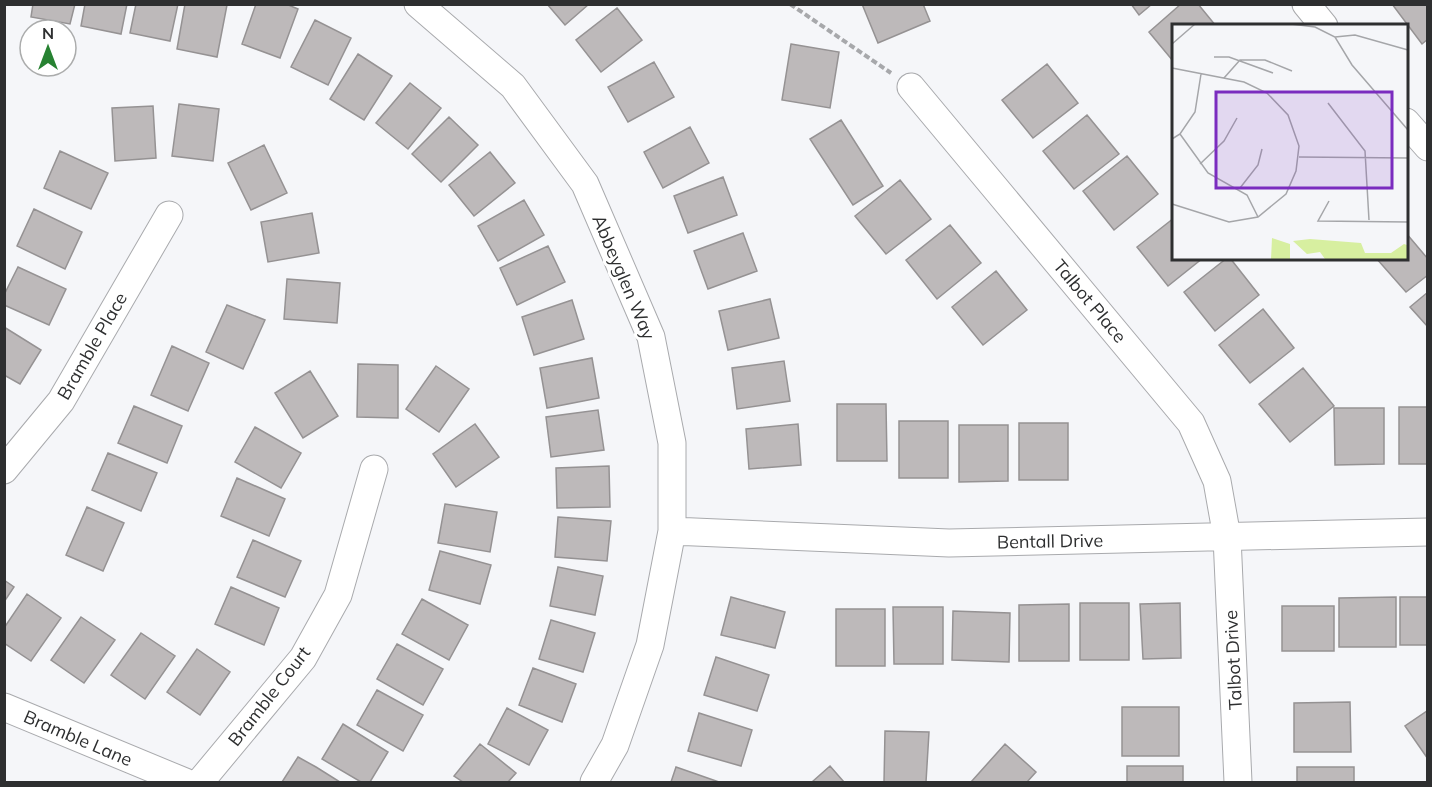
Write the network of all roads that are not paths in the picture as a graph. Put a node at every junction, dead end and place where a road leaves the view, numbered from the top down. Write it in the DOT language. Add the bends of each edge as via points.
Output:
graph roads {
  1 [pos="418,4"];
  2 [pos="1306,4"];
  3 [pos="1322,24"];
  4 [pos="911,87"];
  5 [pos="1408,123"];
  6 [pos="1428,147"];
  7 [pos="169,214"];
  8 [pos="374,469"];
  9 [pos="4,470"];
  10 [pos="672,531"];
  11 [pos="1428,532"];
  12 [pos="1227,537"];
  13 [pos="4,707"];
  14 [pos="185,783"];
  15 [pos="200,783"];
  16 [pos="594,783"];
  17 [pos="1238,783"];
  1 -- 10 [label="street, Abbeyglen Way" via="513,86 585,184 651,337 672,443"];
  2 -- 3 [label="street"];
  4 -- 12 [label="street, Talbot Place" via="1191,423 1217,481"];
  5 -- 6 [label="street"];
  7 -- 9 [label="street, Bramble Place" via="61,401"];
  8 -- 15 [label="street, Bramble Court" via="338,595 303,658"];
  10 -- 12 [label="street, Bentall Drive" via="949,543"];
  10 -- 16 [label="street, Abbeyglen Way" via="650,645 615,745"];
  11 -- 12 [label="street, Bentall Drive"];
  12 -- 17 [label="street, Talbot Drive"];
  13 -- 14 [label="street, Bramble Lane"];
}
